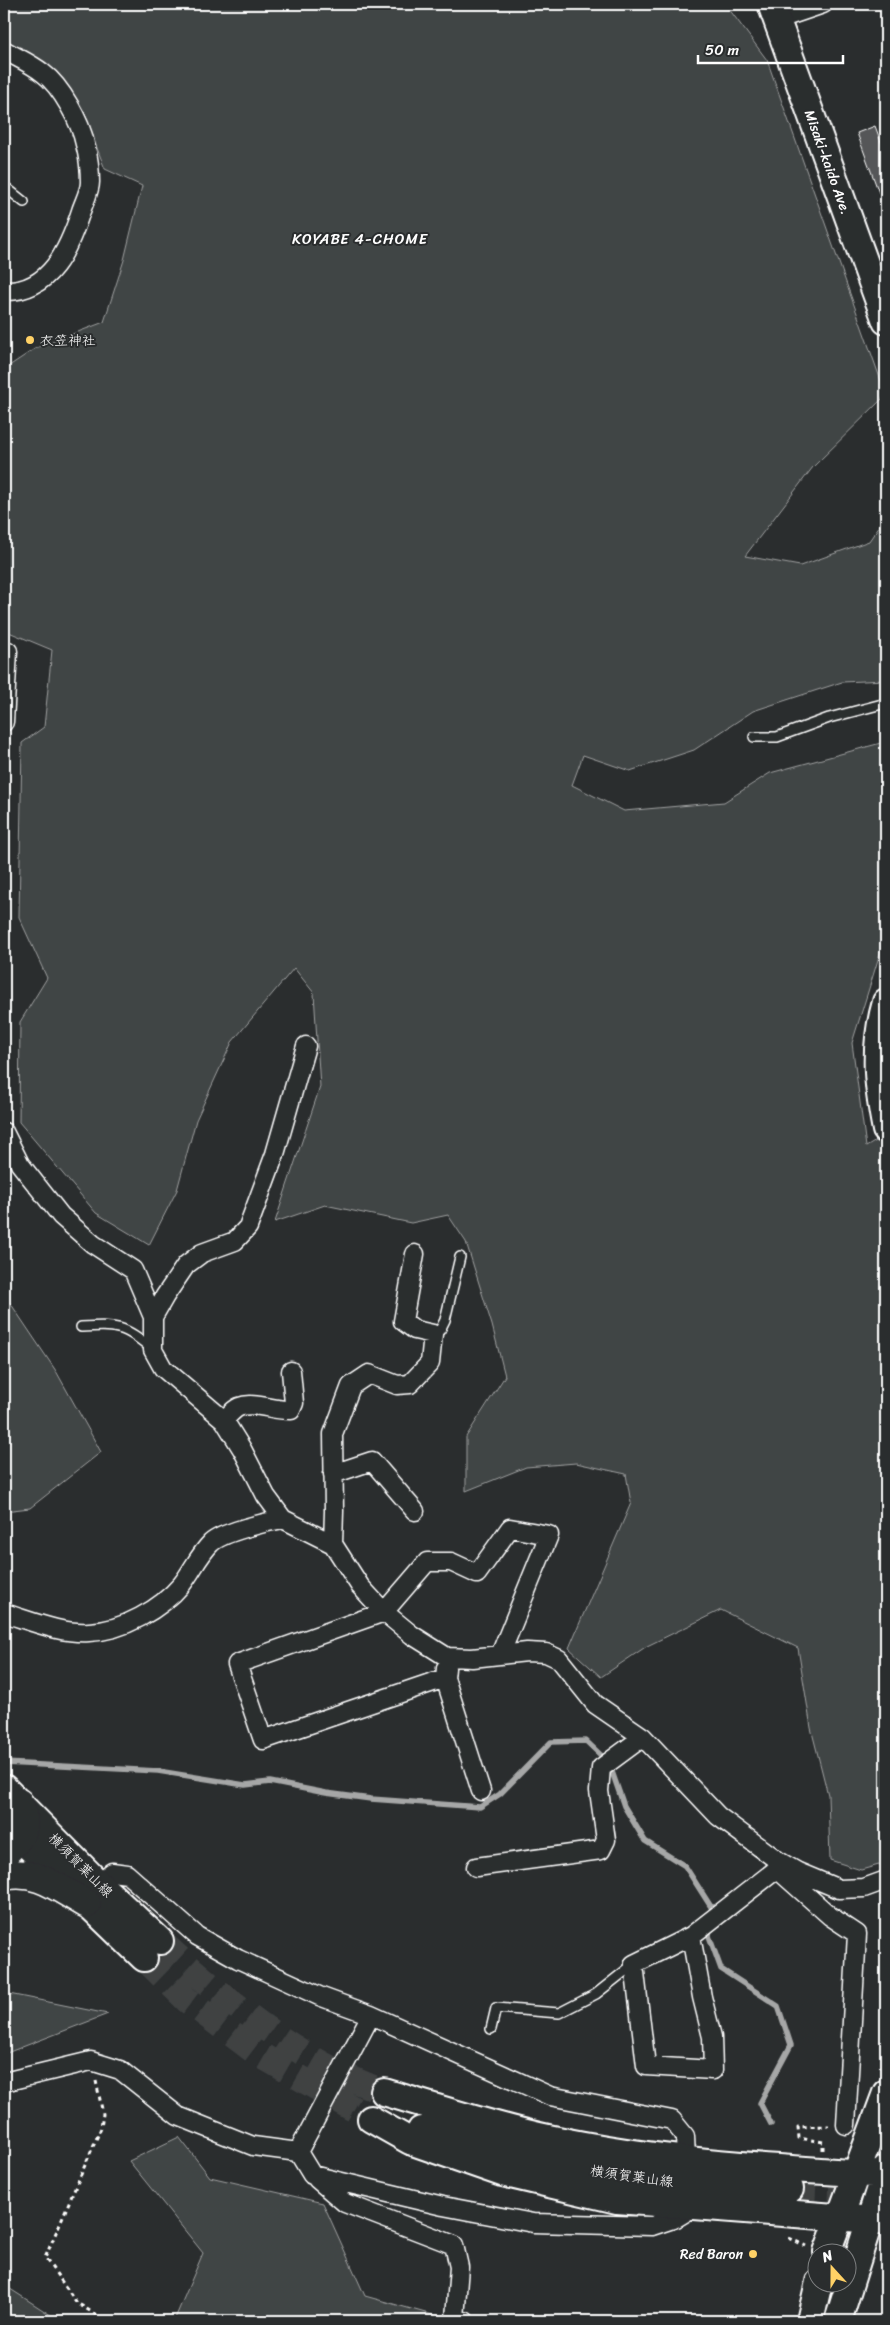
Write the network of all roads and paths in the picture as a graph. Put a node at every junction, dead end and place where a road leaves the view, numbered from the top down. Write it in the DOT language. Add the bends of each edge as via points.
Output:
graph roads {
  1 [pos="823,4"];
  2 [pos="774,12"];
  3 [pos="4,50"];
  4 [pos="4,186"];
  5 [pos="24,202"];
  6 [pos="4,291"];
  7 [pos="886,321"];
  8 [pos="8,651"];
  9 [pos="886,703"];
  10 [pos="4,722"];
  11 [pos="754,737"];
  12 [pos="886,1002"];
  13 [pos="306,1046"];
  14 [pos="881,1056"];
  15 [pos="886,1130"];
  16 [pos="4,1132"];
  17 [pos="415,1254"];
  18 [pos="460,1257"];
  19 [pos="153,1317"];
  20 [pos="81,1327"];
  21 [pos="433,1334"];
  22 [pos="153,1350"];
  23 [pos="291,1371"];
  24 [pos="224,1420"];
  25 [pos="333,1474"];
  26 [pos="415,1511"];
  27 [pos="283,1519"];
  28 [pos="333,1544"];
  29 [pos="384,1612"];
  30 [pos="4,1613"];
  31 [pos="500,1655"];
  32 [pos="447,1657"];
  33 [pos="445,1678"];
  34 [pos="643,1737"];
  35 [pos="481,1790"];
  36 [pos="9,1821"];
  37 [pos="777,1864"];
  38 [pos="476,1867"];
  39 [pos="4,1876"];
  40 [pos="886,1880"];
  41 [pos="93,1893"];
  42 [pos="691,1936"];
  43 [pos="152,1950"];
  44 [pos="634,1964"];
  45 [pos="371,2015"];
  46 [pos="491,2029"];
  47 [pos="91,2061"];
  48 [pos="4,2082"];
  49 [pos="886,2093"];
  50 [pos="846,2125"];
  51 [pos="823,2142"];
  52 [pos="478,2143"];
  53 [pos="298,2152"];
  54 [pos="686,2160"];
  55 [pos="855,2173"];
  56 [pos="886,2173"];
  57 [pos="312,2175"];
  58 [pos="790,2189"];
  59 [pos="694,2207"];
  60 [pos="840,2218"];
  61 [pos="878,2220"];
  62 [pos="832,2242"];
  63 [pos="817,2292"];
  64 [pos="106,2321"];
  65 [pos="464,2321"];
  66 [pos="810,2321"];
  67 [pos="838,2321"];
  1 -- 2 [label="street"];
  2 -- 7 [label="main road, Misaki-kaido Ave."];
  3 -- 6 [label="street" via="44,73 73,113 85,143 90,183 71,241 55,266 38,284 18,292"];
  4 -- 5 [label="lane"];
  8 -- 10 [label="street"];
  9 -- 11 [label="lane" via="829,718 777,738"];
  12 -- 14 [label="main road" via="882,1018"];
  13 -- 19 [label="street" via="275,1154 248,1227 235,1241 202,1253 186,1265"];
  14 -- 15 [label="main road" via="880,1099"];
  16 -- 19 [label="street" via="20,1164 61,1216 93,1244 134,1270"];
  17 -- 21 [label="street" via="403,1321 415,1330"];
  18 -- 21 [label="lane" via="445,1320 440,1330"];
  19 -- 22 [label="street"];
  20 -- 22 [label="lane" via="117,1326"];
  21 -- 25 [label="street" via="430,1363 410,1384 397,1385 369,1374 351,1386 333,1434"];
  22 -- 24 [label="street" via="163,1368"];
  23 -- 24 [label="street" via="294,1404 291,1410 251,1405 238,1407"];
  24 -- 27 [label="street" via="266,1496"];
  25 -- 26 [label="street" via="372,1461"];
  25 -- 28 [label="street"];
  27 -- 28 [label="street"];
  27 -- 30 [label="street" via="252,1524 212,1542 166,1601 131,1621 90,1632 65,1631"];
  28 -- 29 [label="street" via="360,1586"];
  29 -- 31 [label="street" via="427,1562 451,1562 477,1574 510,1528 549,1535"];
  29 -- 32 [label="street"];
  29 -- 33 [label="street" via="237,1664 263,1740"];
  31 -- 32 [label="street"];
  31 -- 34 [label="street" via="546,1653 559,1659 595,1704"];
  32 -- 33 [label="street"];
  33 -- 35 [label="street"];
  34 -- 37 [label="street" via="718,1816"];
  34 -- 38 [label="street" via="601,1768 599,1791 606,1840 601,1850"];
  36 -- 41 [label="main road, 横須賀葉山線"];
  36 -- 41 [label="main road, 横須賀葉山線"];
  37 -- 40 [label="street" via="839,1889 864,1888"];
  37 -- 42 [label="street"];
  37 -- 50 [label="street" via="830,1916 857,1934"];
  39 -- 41 [label="highway" via="34,1875"];
  41 -- 43 [label="main road, 横須賀葉山線"];
  41 -- 45 [label="street" via="112,1872 127,1874 197,1936 238,1960"];
  42 -- 44 [label="street"];
  42 -- 44 [label="street" via="712,2037 713,2070 646,2066"];
  44 -- 46 [label="lane" via="596,1994 559,2013 496,2008"];
  45 -- 53 [label="street"];
  45 -- 54 [label="street" via="550,2096 672,2120 685,2136"];
  47 -- 48 [label="street"];
  47 -- 53 [label="street" via="120,2070 178,2116 253,2146"];
  47 -- 64 [label="path" via="103,2114 101,2128 45,2258 77,2302"];
  49 -- 55 [label="main road"];
  50 -- 51 [label="path" via="798,2127 799,2138"];
  52 -- 54 [label="main road, 横須賀葉山線" via="384,2092 548,2138"];
  52 -- 58 [label="main road, 横須賀葉山線" via="540,2161 618,2176"];
  52 -- 59 [label="main road, 横須賀葉山線" via="371,2119 410,2142 502,2174 617,2200"];
  53 -- 57 [label="street"];
  54 -- 55 [label="main road"];
  55 -- 56 [label="main road"];
  55 -- 60 [label="main road"];
  56 -- 61 [label="main road"];
  57 -- 59 [label="street" via="533,2224 652,2226 676,2218"];
  57 -- 65 [label="street" via="345,2202 454,2245 459,2267 455,2318"];
  59 -- 60 [label="main road"];
  60 -- 61 [label="main road"];
  60 -- 62 [label="main road"];
  61 -- 67 [label="main road"];
  63 -- 66 [label="main road"];
}
